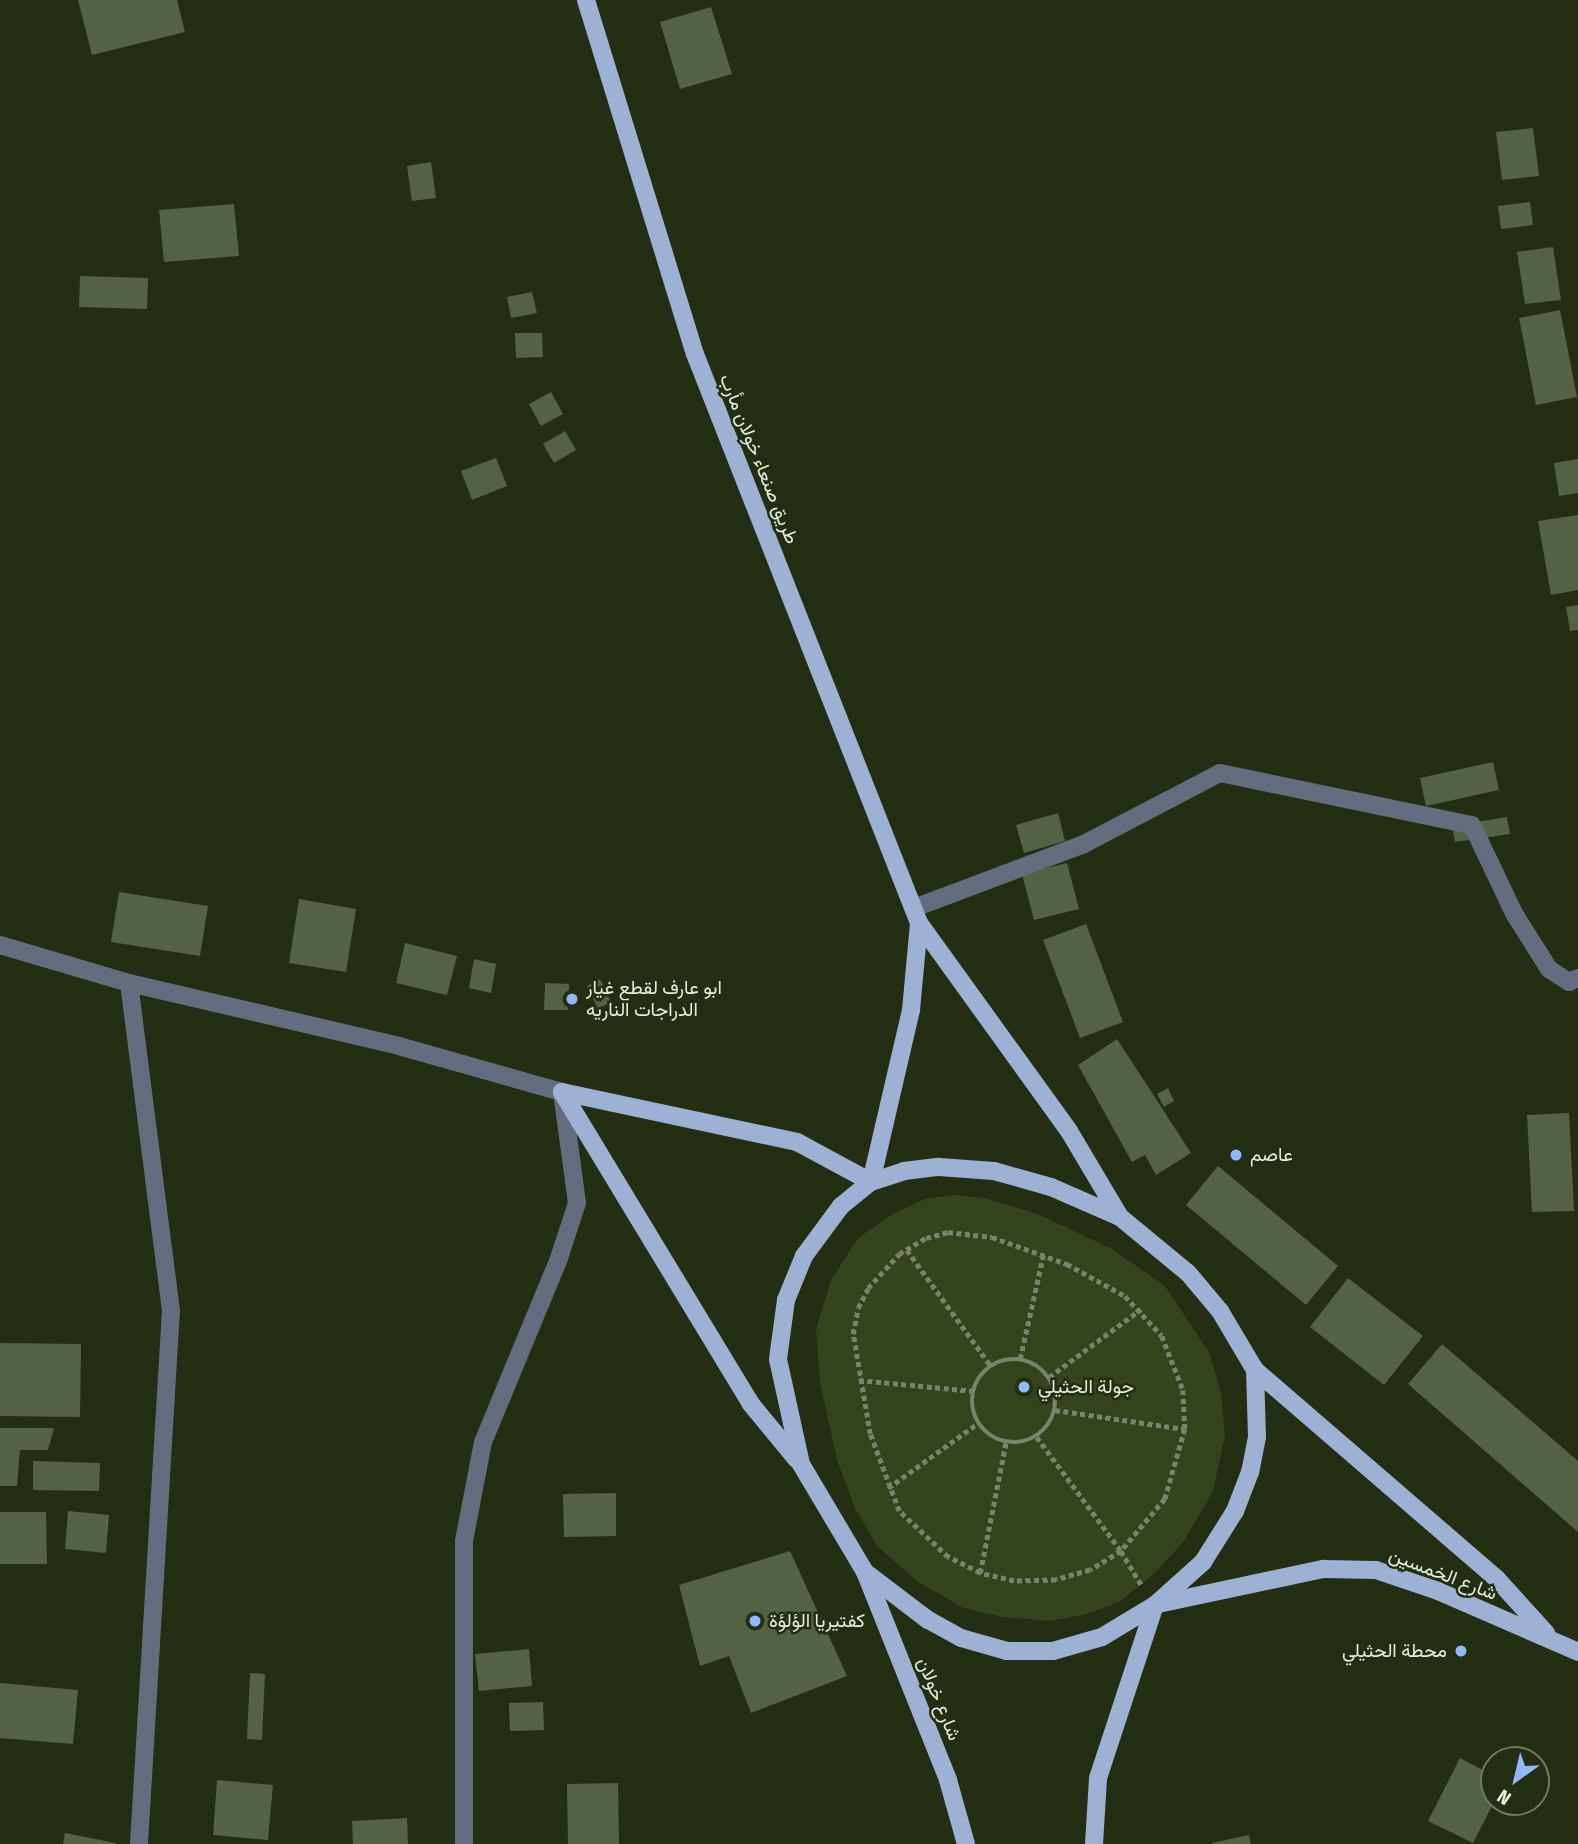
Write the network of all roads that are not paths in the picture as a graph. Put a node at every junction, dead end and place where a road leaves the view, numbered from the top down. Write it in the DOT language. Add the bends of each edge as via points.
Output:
graph roads {
  1 [pos="586,0"];
  2 [pos="916,916"];
  3 [pos="0,945"];
  4 [pos="1578,978"];
  5 [pos="130,983"];
  6 [pos="562,1092"];
  7 [pos="871,1182"];
  8 [pos="1120,1217"];
  9 [pos="1255,1370"];
  10 [pos="801,1464"];
  11 [pos="865,1572"];
  12 [pos="1155,1605"];
  13 [pos="1549,1636"];
  14 [pos="1578,1653"];
  15 [pos="139,1844"];
  16 [pos="464,1844"];
  17 [pos="965,1844"];
  18 [pos="1094,1844"];
  1 -- 2 [label="main road, طريق صنعاء خولان مأرب" via="695,354"];
  2 -- 4 [label="street" via="1084,844 1220,774 1472,825 1515,915 1549,969 1569,982"];
  2 -- 7 [label="main road" via="911,1010"];
  2 -- 8 [label="main road" via="1031,1076"];
  3 -- 5 [label="street"];
  5 -- 6 [label="street" via="399,1046"];
  5 -- 15 [label="street" via="171,1310"];
  6 -- 7 [label="main road" via="797,1142"];
  6 -- 10 [label="main road" via="751,1404"];
  6 -- 16 [label="street" via="577,1203 558,1261 483,1442 464,1541"];
  7 -- 8 [label="main road" via="904,1171 939,1167 994,1171 1051,1187"];
  7 -- 10 [label="main road" via="823,1227 804,1256 786,1300 778,1359"];
  8 -- 9 [label="main road" via="1188,1273 1220,1311"];
  9 -- 12 [label="main road" via="1257,1437 1235,1511 1203,1562"];
  9 -- 13 [label="main road, شارع الخمسين" via="1497,1579"];
  10 -- 11 [label="main road"];
  11 -- 12 [label="main road" via="928,1620 961,1638 1007,1651 1053,1651 1102,1637"];
  11 -- 17 [label="main road, شارع خولان" via="948,1780"];
  12 -- 13 [label="main road, شارع الخمسين" via="1323,1569 1376,1570"];
  12 -- 18 [label="main road" via="1098,1778"];
  13 -- 14 [label="main road, شارع الخمسين"];
}
